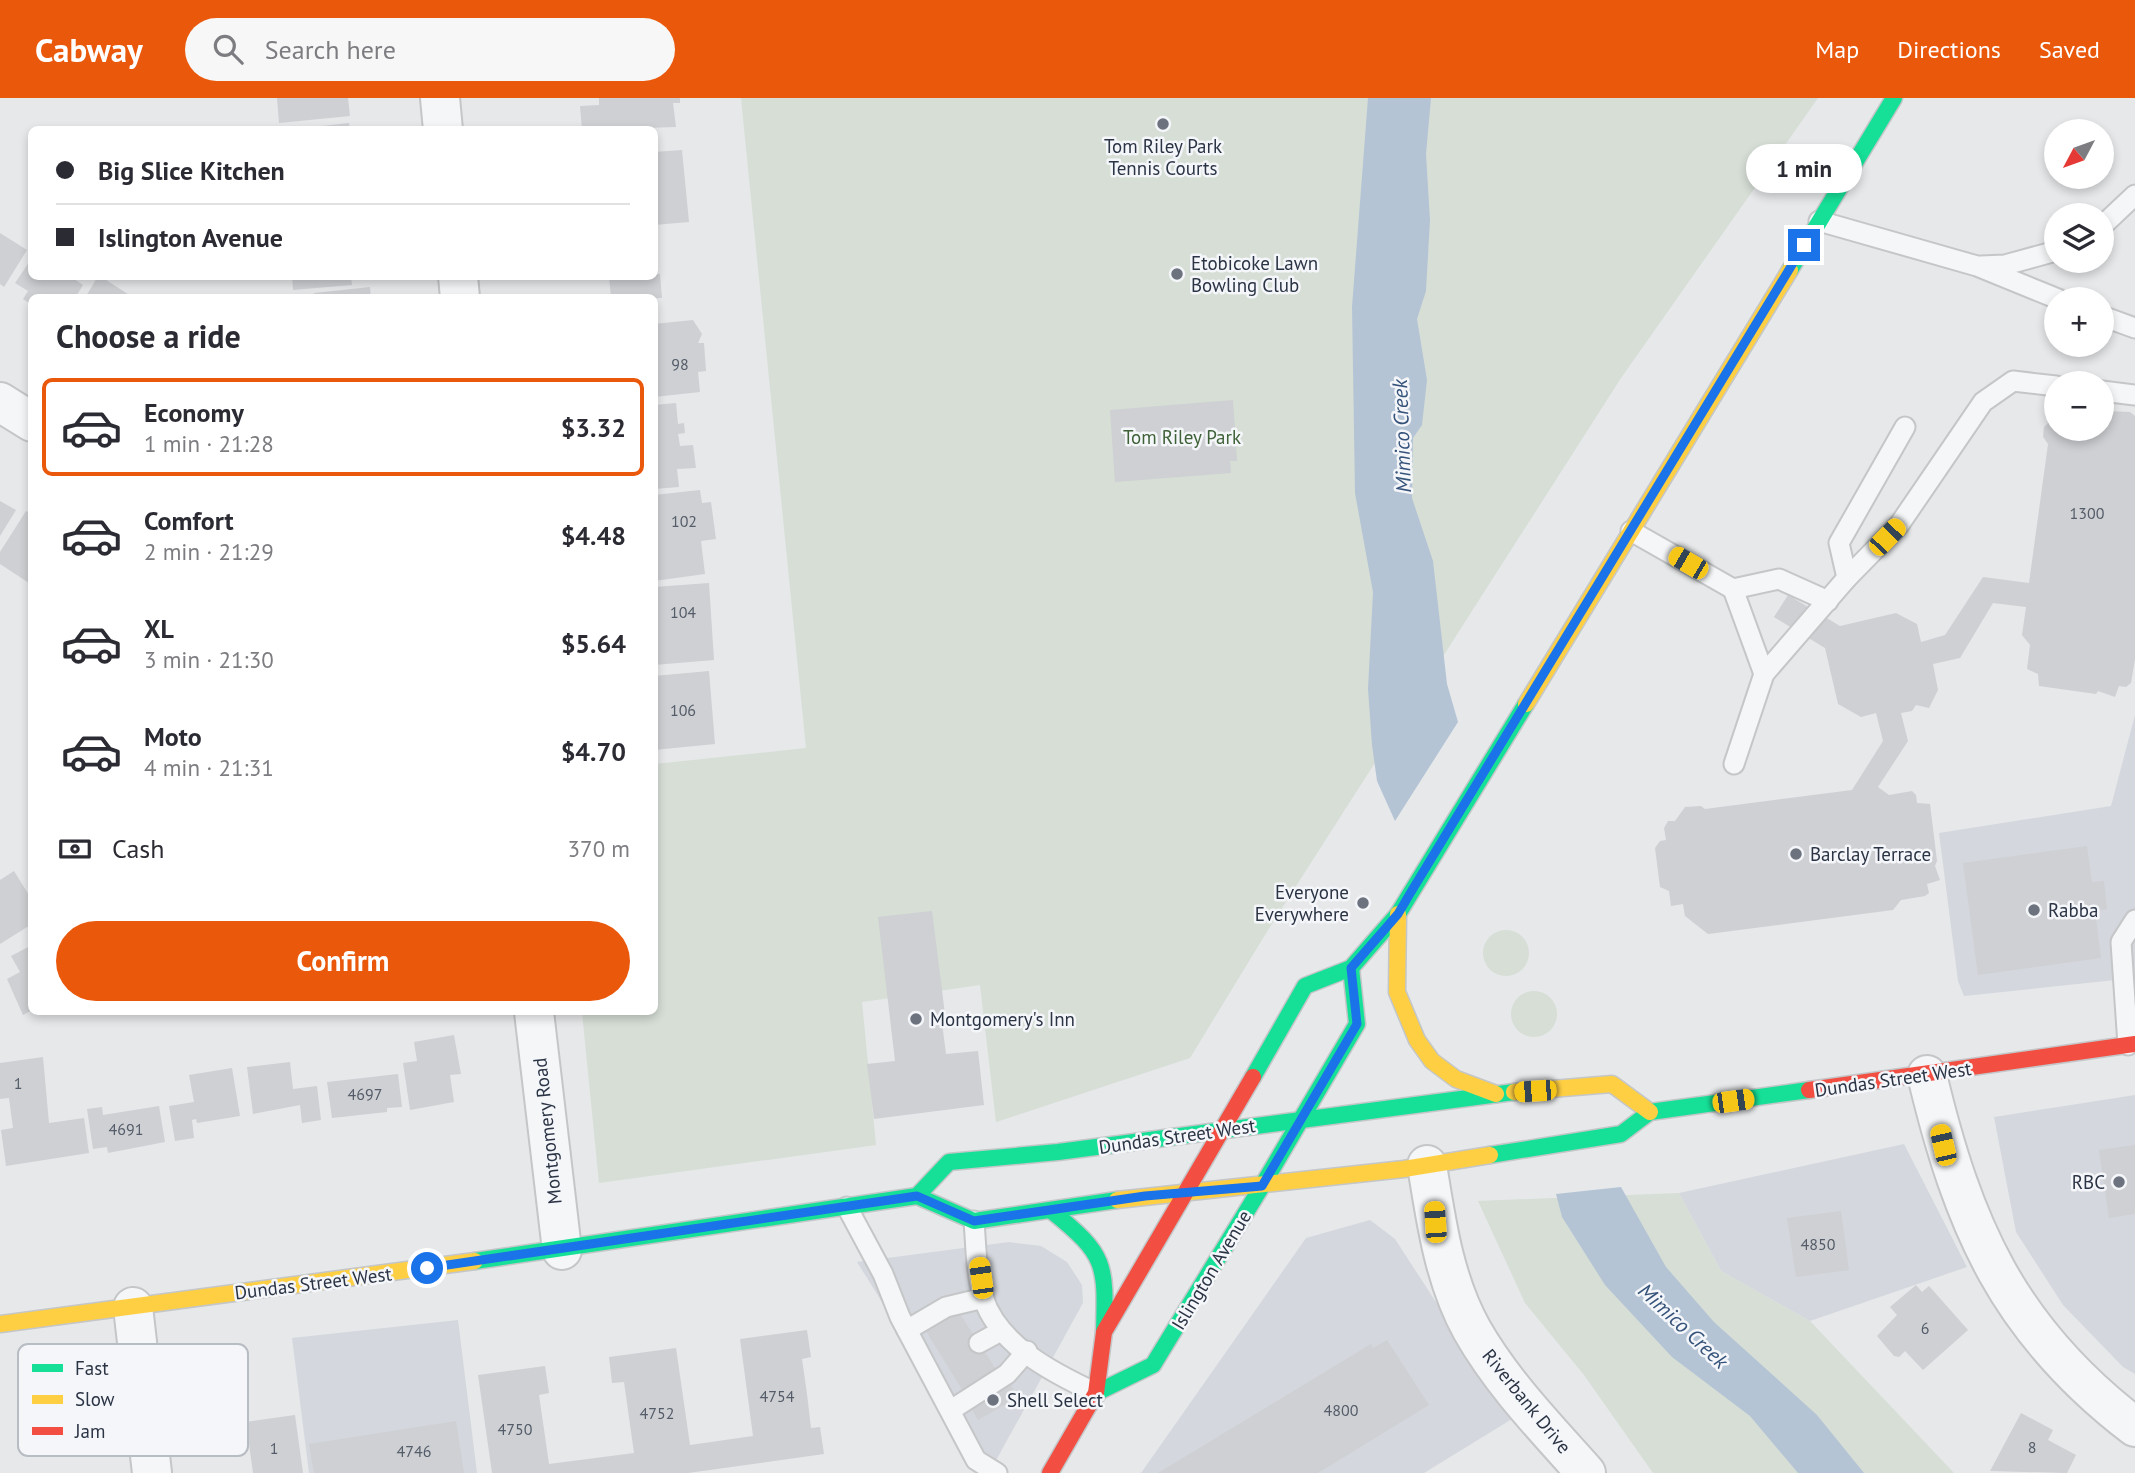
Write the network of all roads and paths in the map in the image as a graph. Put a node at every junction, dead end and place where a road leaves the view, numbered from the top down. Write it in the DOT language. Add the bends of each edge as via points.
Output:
graph roads {
  1 [pos="440,98"];
  2 [pos="1894,98"];
  3 [pos="443,126"];
  4 [pos="2135,195"];
  5 [pos="2114,215"];
  6 [pos="1819,221"];
  7 [pos="2044,254"];
  8 [pos="1976,266"];
  9 [pos="2044,293"];
  10 [pos="2114,320"];
  11 [pos="2135,328"];
  12 [pos="2044,385"];
  13 [pos="2114,392"];
  14 [pos="2135,395"];
  15 [pos="0,402"];
  16 [pos="28,420"];
  17 [pos="1905,426"];
  18 [pos="1631,531"];
  19 [pos="1847,578"];
  20 [pos="1733,589"];
  21 [pos="1828,601"];
  22 [pos="1764,674"];
  23 [pos="1734,764"];
  24 [pos="1398,914"];
  25 [pos="2135,920"];
  26 [pos="1351,968"];
  27 [pos="534,1015"];
  28 [pos="2132,1045"];
  29 [pos="1927,1075"];
  30 [pos="1496,1094"];
  31 [pos="1650,1112"];
  32 [pos="1301,1119"];
  33 [pos="1222,1131"];
  34 [pos="1427,1166"];
  35 [pos="1262,1186"];
  36 [pos="1187,1194"];
  37 [pos="917,1196"];
  38 [pos="847,1207"];
  39 [pos="1053,1212"];
  40 [pos="974,1221"];
  41 [pos="562,1250"];
  42 [pos="984,1298"];
  43 [pos="133,1307"];
  44 [pos="0,1324"];
  45 [pos="907,1330"];
  46 [pos="1001,1331"];
  47 [pos="1104,1332"];
  48 [pos="979,1343"];
  49 [pos="137,1344"];
  50 [pos="1027,1352"];
  51 [pos="1096,1393"];
  52 [pos="951,1410"];
  53 [pos="2135,1427"];
  54 [pos="997,1473"];
  55 [pos="1050,1473"];
  56 [pos="1586,1473"];
  1 -- 3 [label="street"];
  2 -- 6 [label="main road"];
  4 -- 5 [label="lane"];
  6 -- 8 [label="lane"];
  6 -- 18 [label="main road"];
  7 -- 8 [label="lane" via="2005,265"];
  8 -- 9 [label="lane"];
  10 -- 11 [label="lane"];
  12 -- 19 [label="lane" via="2014,381 1983,402 1899,525"];
  13 -- 14 [label="lane"];
  15 -- 16 [label="street"];
  17 -- 19 [label="lane" via="1839,542"];
  18 -- 20 [label="lane"];
  18 -- 24 [label="main road"];
  19 -- 21 [label="lane"];
  20 -- 21 [label="lane" via="1779,579"];
  20 -- 22 [label="lane"];
  21 -- 22 [label="lane"];
  22 -- 23 [label="lane"];
  24 -- 26 [label="main road"];
  24 -- 30 [label="main road" via="1397,992 1417,1040 1432,1061 1456,1079"];
  25 -- 28 [label="lane" via="2122,942"];
  26 -- 32 [label="main road, Islington Avenue" via="1357,1024"];
  26 -- 33 [label="main road" via="1305,986"];
  27 -- 41 [label="street, Montgomery Road"];
  28 -- 29 [label="main road, Dundas Street West"];
  29 -- 31 [label="main road, Dundas Street West"];
  29 -- 53 [label="street" via="1943,1145 1986,1256 2033,1328 2091,1393"];
  30 -- 31 [label="main road, Dundas Street West" via="1612,1084"];
  30 -- 32 [label="main road, Dundas Street West"];
  31 -- 34 [label="main road" via="1621,1135"];
  32 -- 33 [label="main road, Dundas Street West"];
  32 -- 35 [label="main road, Islington Avenue"];
  33 -- 36 [label="main road"];
  33 -- 37 [label="main road, Dundas Street West" via="949,1162"];
  34 -- 35 [label="main road"];
  34 -- 56 [label="street, Riverbank Drive" via="1435,1222 1471,1328 1500,1372"];
  35 -- 36 [label="main road"];
  35 -- 51 [label="main road, Islington Avenue" via="1153,1365"];
  36 -- 39 [label="main road" via="1145,1196"];
  36 -- 47 [label="main road"];
  37 -- 38 [label="main road, Dundas Street West"];
  37 -- 40 [label="main road"];
  38 -- 41 [label="main road, Dundas Street West"];
  38 -- 45 [label="lane"];
  39 -- 40 [label="main road"];
  39 -- 47 [label="main road" via="1091,1242 1100,1256 1105,1279"];
  40 -- 42 [label="lane"];
  41 -- 43 [label="main road, Dundas Street West"];
  42 -- 45 [label="lane" via="946,1307"];
  42 -- 46 [label="lane"];
  43 -- 44 [label="main road, Dundas Street West"];
  43 -- 49 [label="street"];
  45 -- 52 [label="lane" via="939,1369"];
  46 -- 48 [label="lane"];
  46 -- 50 [label="lane"];
  47 -- 51 [label="main road"];
  50 -- 51 [label="lane" via="1056,1374"];
  50 -- 52 [label="lane" via="1007,1374"];
  51 -- 55 [label="main road"];
  52 -- 54 [label="lane" via="976,1460"];
}
